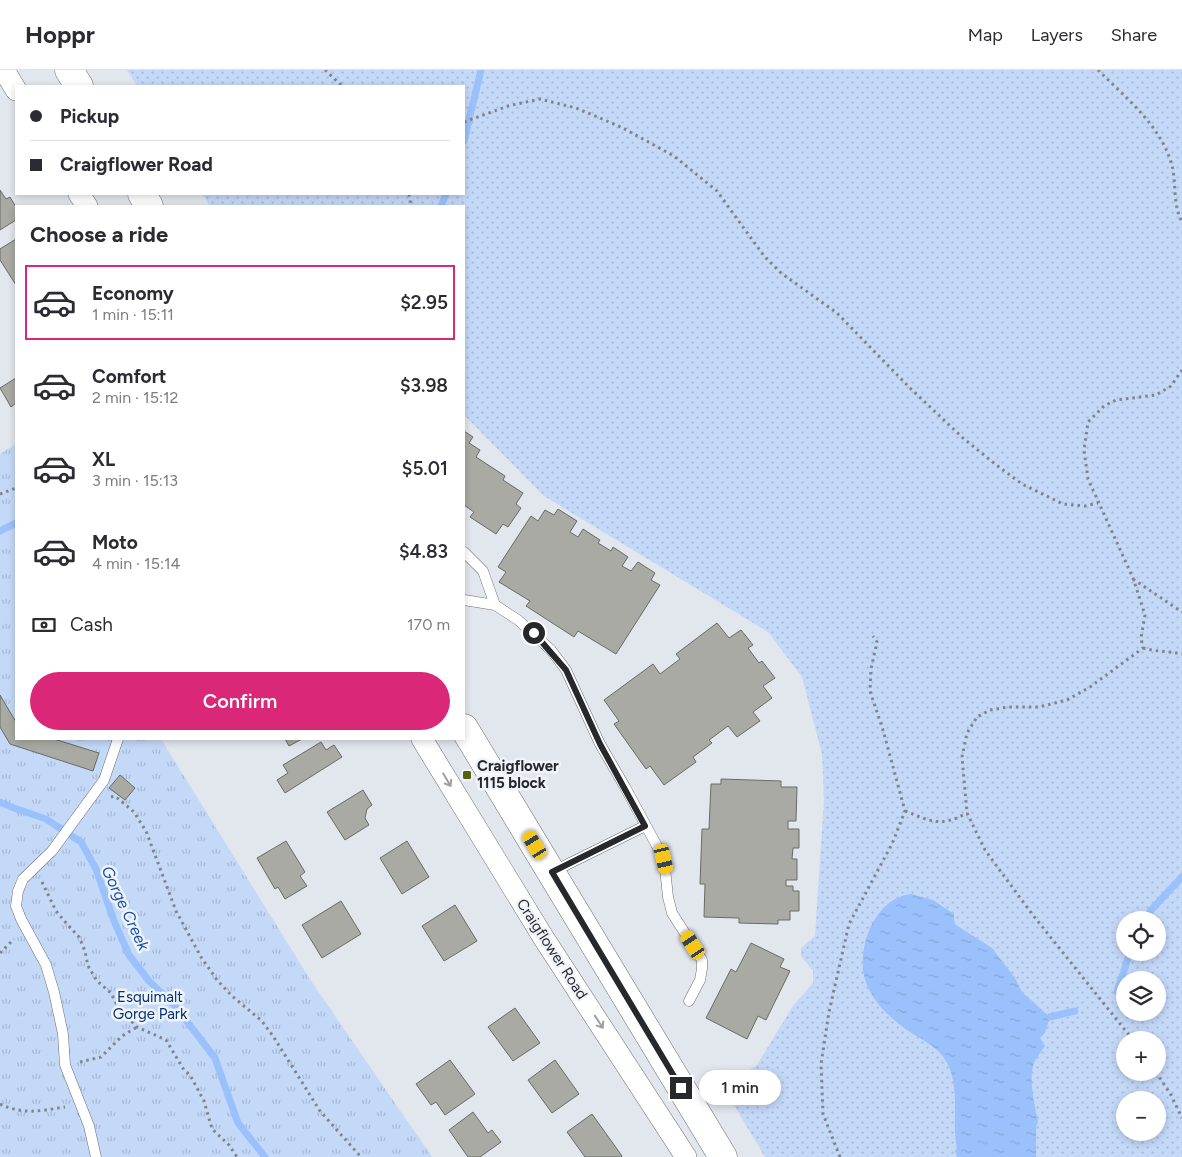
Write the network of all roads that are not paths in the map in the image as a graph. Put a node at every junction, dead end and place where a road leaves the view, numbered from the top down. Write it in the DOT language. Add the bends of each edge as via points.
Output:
graph roads {
  1 [pos="4,70"];
  2 [pos="69,70"];
  3 [pos="78,85"];
  4 [pos="15,88"];
  5 [pos="465,553"];
  6 [pos="465,600"];
  7 [pos="495,605"];
  8 [pos="465,730"];
  9 [pos="118,740"];
  10 [pos="423,740"];
  11 [pos="645,826"];
  12 [pos="552,872"];
  13 [pos="689,1001"];
  14 [pos="96,1157"];
  15 [pos="686,1157"];
  16 [pos="723,1157"];
  1 -- 4 [label="street"];
  2 -- 3 [label="main road"];
  5 -- 7 [label="lane" via="483,572"];
  6 -- 7 [label="lane"];
  7 -- 11 [label="lane" via="534,633 566,670 600,744"];
  8 -- 12 [label="main road"];
  9 -- 14 [label="lane" via="104,780 52,851 24,879 16,906 46,965 63,1034 66,1065 89,1126"];
  10 -- 15 [label="street, Craigflower Road, one-way" via="543,937"];
  11 -- 12 [label="lane"];
  11 -- 13 [label="lane" via="664,859 672,913 702,960 700,980"];
  12 -- 16 [label="main road"];
}
